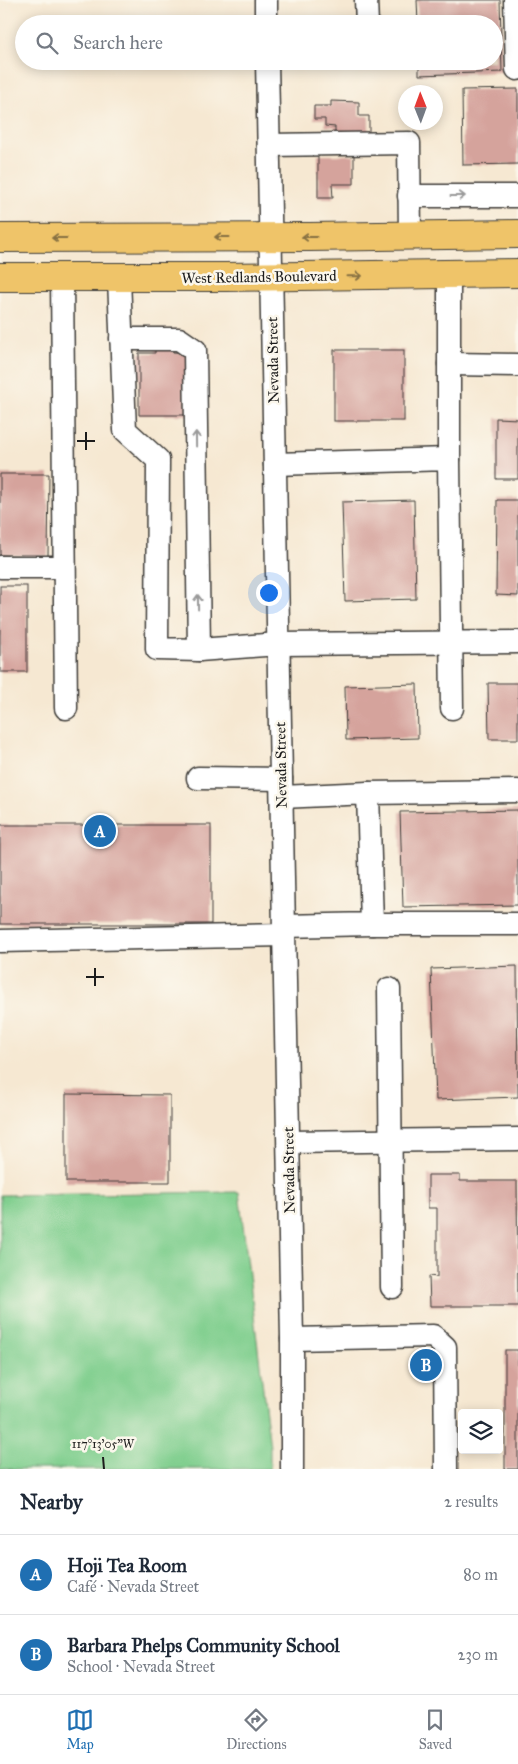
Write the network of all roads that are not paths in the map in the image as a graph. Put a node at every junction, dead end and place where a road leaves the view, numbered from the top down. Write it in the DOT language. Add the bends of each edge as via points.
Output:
graph roads {
  1 [pos="266,0"];
  2 [pos="366,0"];
  3 [pos="515,0"];
  4 [pos="266,15"];
  5 [pos="367,15"];
  6 [pos="517,69"];
  7 [pos="267,70"];
  8 [pos="269,145"];
  9 [pos="409,196"];
  10 [pos="518,196"];
  11 [pos="518,234"];
  12 [pos="410,235"];
  13 [pos="271,237"];
  14 [pos="0,238"];
  15 [pos="518,273"];
  16 [pos="449,274"];
  17 [pos="271,276"];
  18 [pos="0,277"];
  19 [pos="62,278"];
  20 [pos="119,278"];
  21 [pos="121,339"];
  22 [pos="449,364"];
  23 [pos="518,365"];
  24 [pos="450,459"];
  25 [pos="275,464"];
  26 [pos="0,567"];
  27 [pos="64,567"];
  28 [pos="518,642"];
  29 [pos="451,643"];
  30 [pos="279,644"];
  31 [pos="199,650"];
  32 [pos="66,708"];
  33 [pos="452,708"];
  34 [pos="198,778"];
  35 [pos="281,788"];
  36 [pos="518,791"];
  37 [pos="368,793"];
  38 [pos="372,924"];
  39 [pos="518,924"];
  40 [pos="284,931"];
  41 [pos="0,941"];
  42 [pos="389,989"];
  43 [pos="518,1139"];
  44 [pos="391,1140"];
  45 [pos="289,1142"];
  46 [pos="392,1288"];
  47 [pos="292,1339"];
  48 [pos="292,1469"];
  49 [pos="446,1469"];
  1 -- 4 [label="street"];
  2 -- 5 [label="street"];
  3 -- 6 [label="street"];
  7 -- 8 [label="street, Nevada Street"];
  8 -- 9 [label="street" via="409,144"];
  8 -- 13 [label="street, Nevada Street"];
  9 -- 10 [label="street, one-way"];
  9 -- 12 [label="street"];
  11 -- 12 [label="main road"];
  12 -- 13 [label="main road, one-way"];
  13 -- 14 [label="main road, one-way"];
  13 -- 17 [label="street, Nevada Street"];
  15 -- 16 [label="main road, West Redlands Boulevard"];
  17 -- 16 [label="main road, West Redlands Boulevard, one-way"];
  16 -- 22 [label="street"];
  17 -- 20 [label="main road, West Redlands Boulevard"];
  17 -- 25 [label="street, Nevada Street"];
  18 -- 19 [label="main road, West Redlands Boulevard"];
  19 -- 20 [label="main road, West Redlands Boulevard"];
  19 -- 27 [label="street"];
  20 -- 21 [label="street"];
  21 -- 31 [label="street" via="125,430 158,460 157,650"];
  31 -- 21 [label="street, one-way" via="194,350 179,339"];
  22 -- 23 [label="street"];
  22 -- 24 [label="street"];
  24 -- 25 [label="street"];
  24 -- 29 [label="street"];
  25 -- 30 [label="street, Nevada Street"];
  26 -- 27 [label="street"];
  27 -- 32 [label="street"];
  28 -- 29 [label="street"];
  29 -- 30 [label="street"];
  29 -- 33 [label="street"];
  30 -- 31 [label="street"];
  30 -- 35 [label="street, Nevada Street"];
  34 -- 35 [label="street"];
  35 -- 37 [label="street"];
  35 -- 40 [label="street, Nevada Street"];
  36 -- 37 [label="street"];
  37 -- 38 [label="street"];
  38 -- 39 [label="street"];
  38 -- 40 [label="street"];
  40 -- 41 [label="street"];
  40 -- 45 [label="street, Nevada Street"];
  42 -- 44 [label="street"];
  43 -- 44 [label="street"];
  44 -- 45 [label="street"];
  44 -- 46 [label="street"];
  45 -- 47 [label="street, Nevada Street"];
  47 -- 48 [label="street, Nevada Street"];
  47 -- 49 [label="street" via="433,1336 445,1347"];
}
